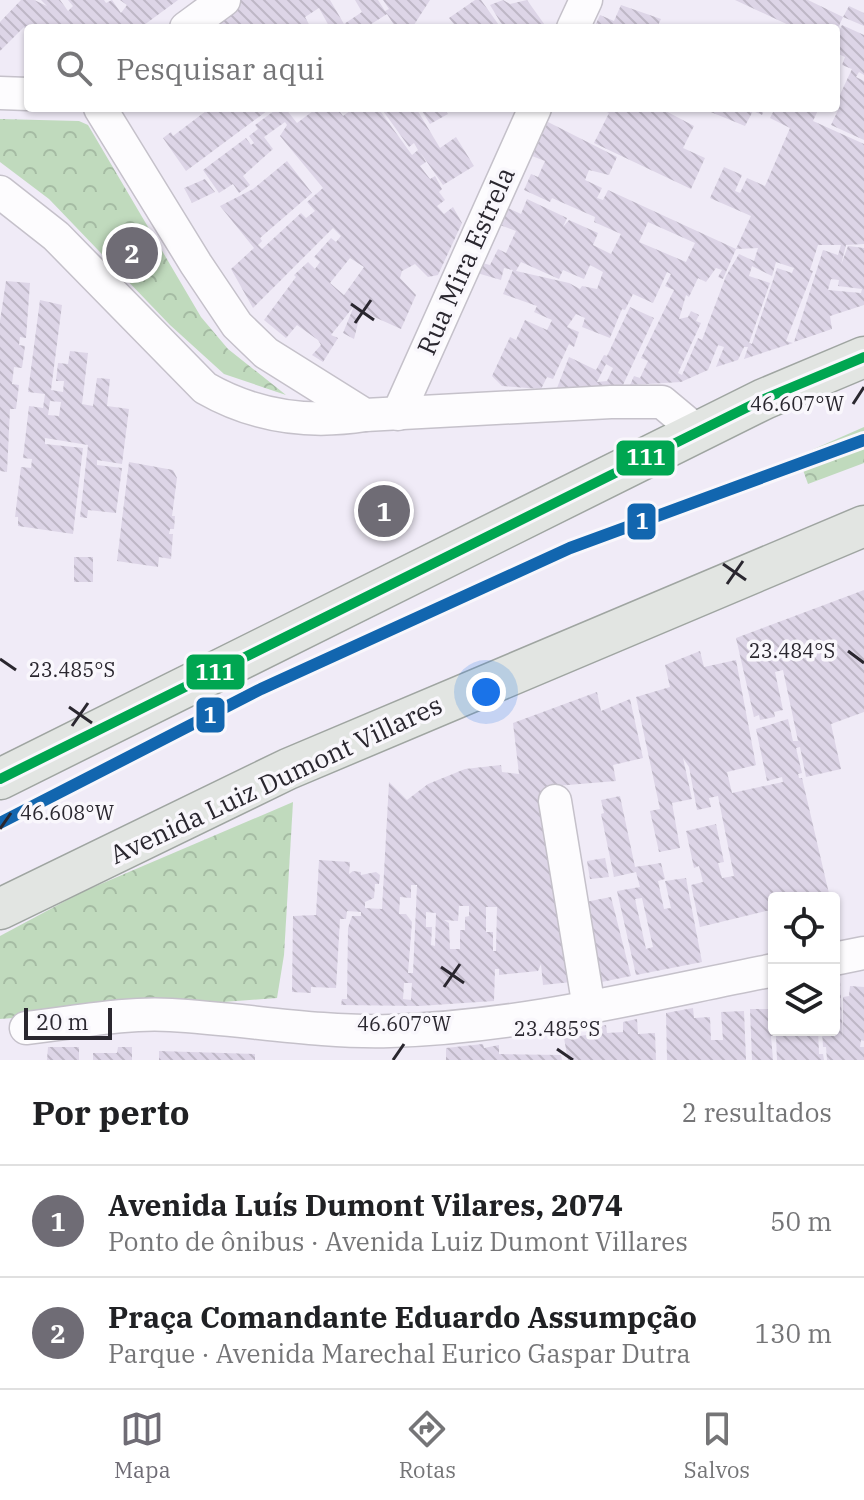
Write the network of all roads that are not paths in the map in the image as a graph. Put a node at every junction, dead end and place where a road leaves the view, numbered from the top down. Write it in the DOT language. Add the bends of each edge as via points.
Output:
graph roads {
  1 [pos="224,0"];
  2 [pos="586,0"];
  3 [pos="191,24"];
  4 [pos="575,24"];
  5 [pos="0,93"];
  6 [pos="24,94"];
  7 [pos="102,112"];
  8 [pos="533,112"];
  9 [pos="0,192"];
  10 [pos="864,357"];
  11 [pos="398,414"];
  12 [pos="365,415"];
  13 [pos="698,432"];
  14 [pos="864,526"];
  15 [pos="0,779"];
  16 [pos="555,801"];
  17 [pos="0,909"];
  18 [pos="864,953"];
  19 [pos="840,958"];
  20 [pos="768,971"];
  21 [pos="589,1008"];
  22 [pos="26,1028"];
  1 -- 3 [label="street"];
  2 -- 4 [label="street"];
  5 -- 6 [label="street"];
  7 -- 12 [label="street" via="237,325 266,353"];
  8 -- 11 [label="street, Rua Mira Estrela"];
  9 -- 12 [label="street" via="56,236 205,388 266,413 305,419"];
  10 -- 13 [label="main road"];
  11 -- 12 [label="street"];
  11 -- 13 [label="street" via="662,402"];
  13 -- 15 [label="main road"];
  14 -- 17 [label="main road, Avenida Luiz Dumont Villares" via="288,769"];
  16 -- 21 [label="street"];
  18 -- 19 [label="street"];
  20 -- 21 [label="street"];
  21 -- 22 [label="street" via="387,1031 167,1015"];
}
